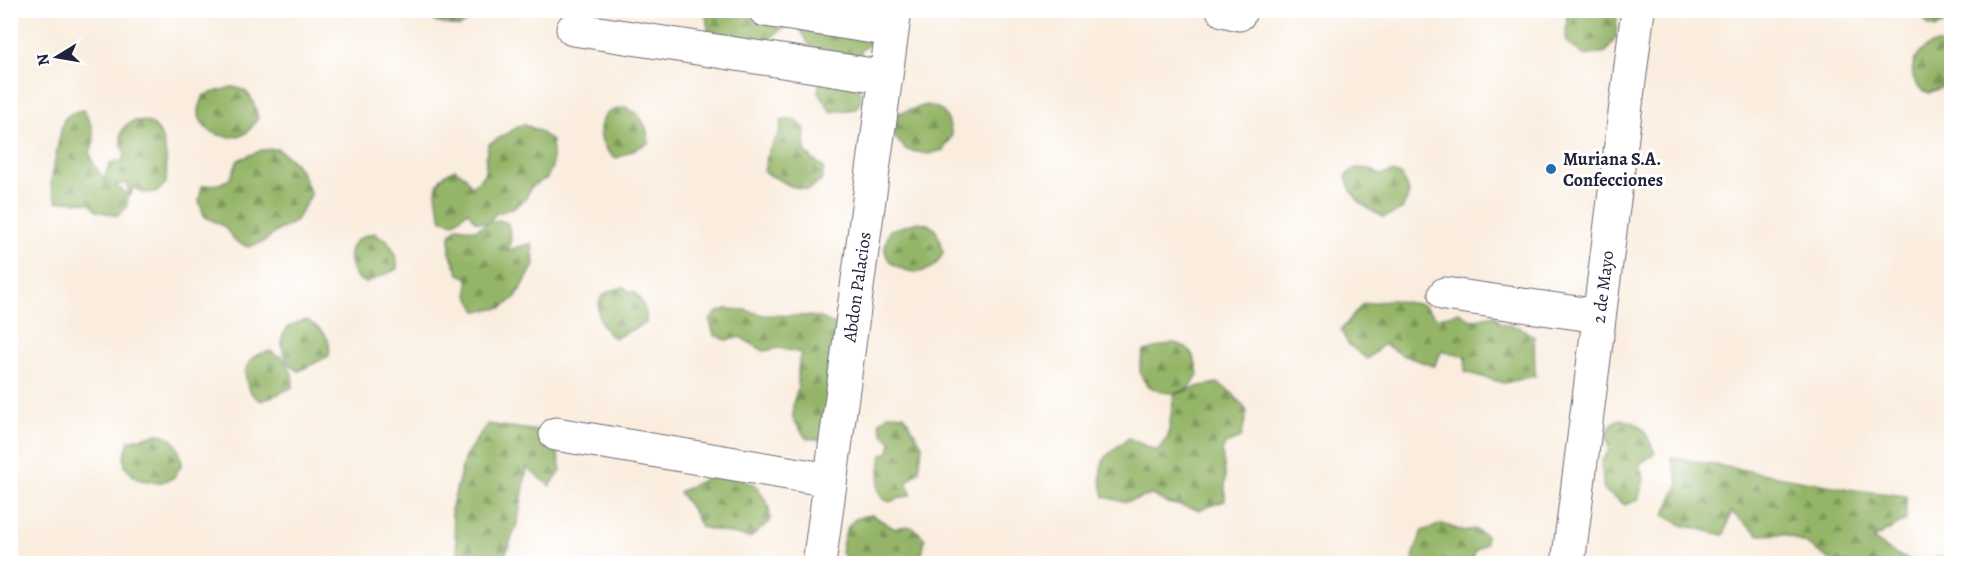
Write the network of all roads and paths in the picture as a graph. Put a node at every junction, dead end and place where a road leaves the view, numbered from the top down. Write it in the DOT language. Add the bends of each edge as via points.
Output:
graph roads {
  1 [pos="765,10"];
  2 [pos="1638,10"];
  3 [pos="893,20"];
  4 [pos="573,29"];
  5 [pos="886,77"];
  6 [pos="1445,294"];
  7 [pos="1599,316"];
  8 [pos="556,434"];
  9 [pos="830,480"];
  10 [pos="819,564"];
  11 [pos="1568,564"];
  1 -- 3 [label="street"];
  2 -- 7 [label="street, 2 de Mayo"];
  3 -- 5 [label="street, Abdon Palacios"];
  4 -- 5 [label="street"];
  5 -- 9 [label="street, Abdon Palacios"];
  6 -- 7 [label="street"];
  7 -- 11 [label="street, 2 de Mayo"];
  8 -- 9 [label="street"];
  9 -- 10 [label="street, Abdon Palacios"];
}
